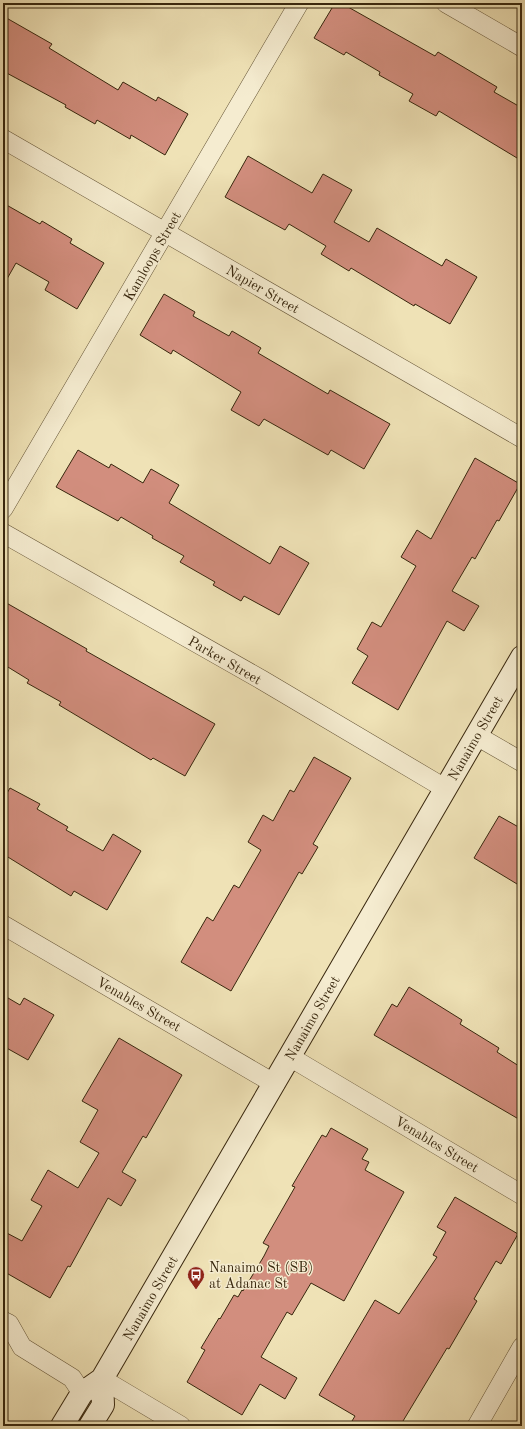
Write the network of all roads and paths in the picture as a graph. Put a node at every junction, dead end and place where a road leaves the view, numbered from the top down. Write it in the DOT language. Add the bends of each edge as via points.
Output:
graph roads {
  1 [pos="299,3"];
  2 [pos="446,3"];
  3 [pos="522,47"];
  4 [pos="3,140"];
  5 [pos="165,233"];
  6 [pos="522,438"];
  7 [pos="3,509"];
  8 [pos="3,533"];
  9 [pos="522,657"];
  10 [pos="476,736"];
  11 [pos="522,762"];
  12 [pos="446,789"];
  13 [pos="3,925"];
  14 [pos="290,1057"];
  15 [pos="275,1084"];
  16 [pos="522,1195"];
  17 [pos="6,1322"];
  18 [pos="522,1347"];
  19 [pos="102,1379"];
  20 [pos="82,1393"];
  21 [pos="62,1426"];
  22 [pos="90,1426"];
  23 [pos="182,1426"];
  24 [pos="477,1426"];
  1 -- 5 [label="street, Kamloops Street"];
  2 -- 3 [label="street"];
  4 -- 5 [label="street, Napier Street"];
  5 -- 6 [label="street, Napier Street"];
  5 -- 7 [label="street, Kamloops Street"];
  8 -- 12 [label="street, Parker Street" via="255,676"];
  9 -- 10 [label="main road, Nanaimo Street"];
  10 -- 11 [label="street"];
  10 -- 12 [label="main road, Nanaimo Street"];
  12 -- 14 [label="main road, Nanaimo Street"];
  13 -- 15 [label="street, Venables Street"];
  14 -- 15 [label="main road, Nanaimo Street"];
  14 -- 16 [label="street, Venables Street"];
  15 -- 19 [label="main road, Nanaimo Street"];
  17 -- 20 [label="street" via="22,1347 72,1378"];
  18 -- 24 [label="street"];
  19 -- 20 [label="main road, Nanaimo Street"];
  19 -- 22 [label="main road" via="102,1405"];
  19 -- 23 [label="street"];
  20 -- 21 [label="main road, Nanaimo Street"];
}
